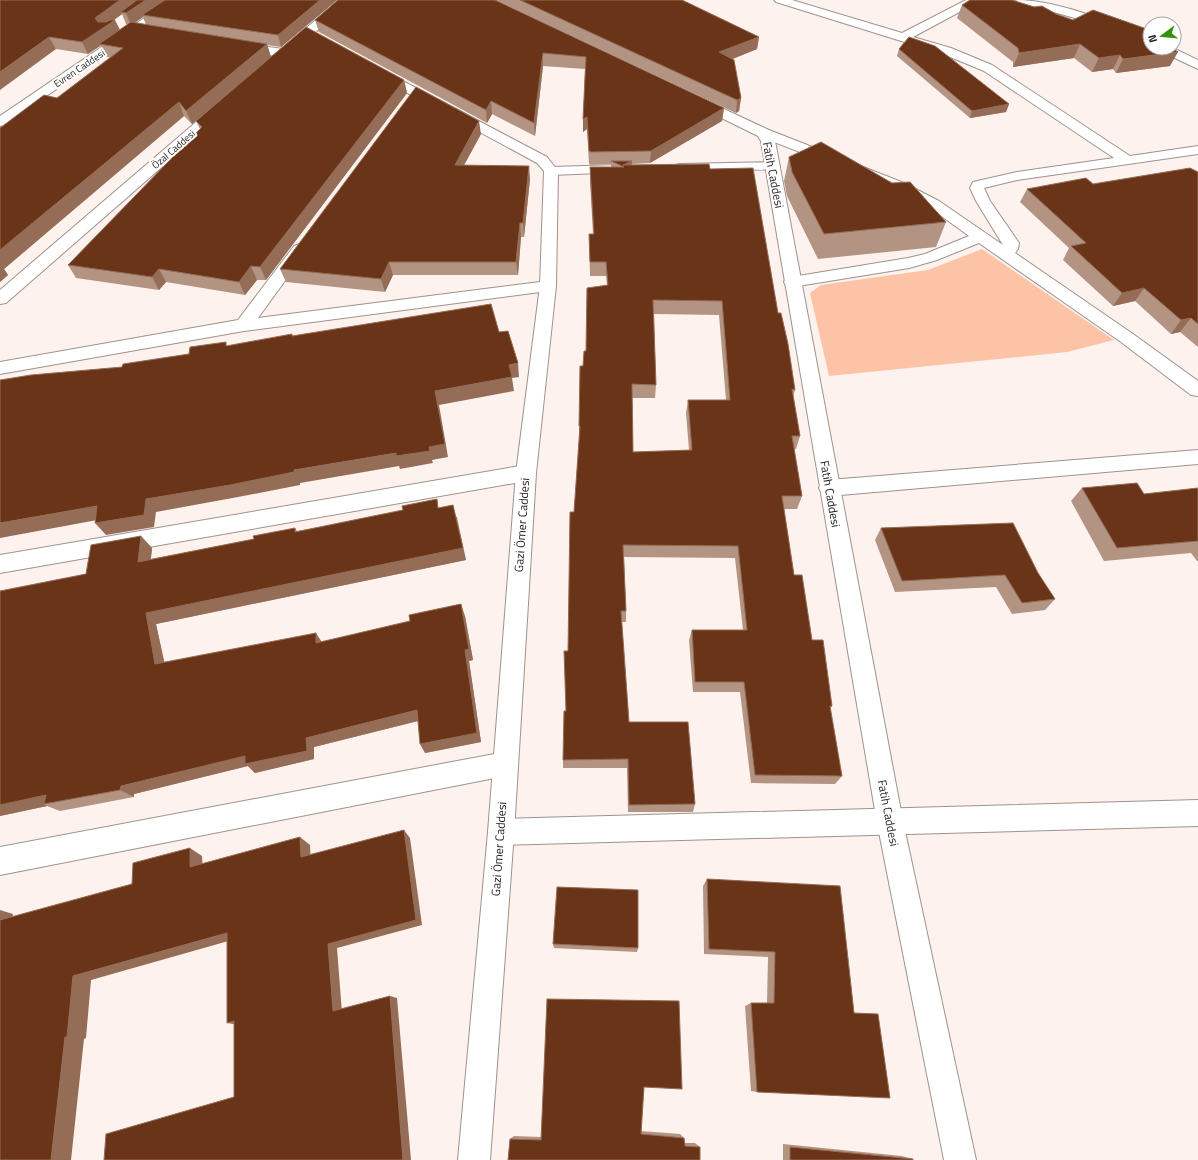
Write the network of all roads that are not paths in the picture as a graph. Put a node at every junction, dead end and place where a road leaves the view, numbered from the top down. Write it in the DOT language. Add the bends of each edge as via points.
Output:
graph roads {
  1 [pos="178,0"];
  2 [pos="346,0"];
  3 [pos="780,0"];
  4 [pos="974,0"];
  5 [pos="1022,0"];
  6 [pos="1057,0"];
  7 [pos="1045,6"];
  8 [pos="114,27"];
  9 [pos="135,30"];
  10 [pos="150,33"];
  11 [pos="308,33"];
  12 [pos="904,37"];
  13 [pos="1142,38"];
  14 [pos="328,44"];
  15 [pos="229,45"];
  16 [pos="283,54"];
  17 [pos="1180,56"];
  18 [pos="362,63"];
  19 [pos="271,64"];
  20 [pos="1198,65"];
  21 [pos="680,92"];
  22 [pos="229,101"];
  23 [pos="0,122"];
  24 [pos="764,133"];
  25 [pos="1198,150"];
  26 [pos="1153,156"];
  27 [pos="1127,160"];
  28 [pos="773,166"];
  29 [pos="670,168"];
  30 [pos="1172,168"];
  31 [pos="630,169"];
  32 [pos="551,171"];
  33 [pos="982,236"];
  34 [pos="309,237"];
  35 [pos="1006,253"];
  36 [pos="792,282"];
  37 [pos="548,286"];
  38 [pos="0,300"];
  39 [pos="244,325"];
  40 [pos="3,366"];
  41 [pos="1198,390"];
  42 [pos="1198,457"];
  43 [pos="526,473"];
  44 [pos="829,488"];
  45 [pos="0,564"];
  46 [pos="505,764"];
  47 [pos="1198,813"];
  48 [pos="890,822"];
  49 [pos="501,832"];
  50 [pos="0,861"];
  51 [pos="474,1160"];
  52 [pos="960,1160"];
  1 -- 9 [label="street, Evren Caddesi"];
  2 -- 11 [label="street"];
  3 -- 12 [label="street"];
  4 -- 12 [label="street"];
  5 -- 7 [label="street"];
  6 -- 7 [label="street"];
  7 -- 13 [label="street"];
  8 -- 9 [label="street"];
  9 -- 10 [label="street"];
  9 -- 23 [label="street, Evren Caddesi"];
  11 -- 14 [label="street"];
  11 -- 16 [label="street"];
  12 -- 27 [label="street" via="964,57 988,68"];
  15 -- 16 [label="street"];
  16 -- 19 [label="street"];
  17 -- 20 [label="street"];
  18 -- 32 [label="street" via="411,99 542,160"];
  21 -- 24 [label="street, Fatih Caddesi"];
  22 -- 38 [label="street, Özal Caddesi"];
  24 -- 28 [label="street, Fatih Caddesi"];
  24 -- 33 [label="street" via="899,186 934,204"];
  25 -- 26 [label="street"];
  26 -- 27 [label="street"];
  26 -- 30 [label="street"];
  27 -- 35 [label="street" via="1017,176 978,185 983,201 1011,243"];
  28 -- 29 [label="street"];
  28 -- 36 [label="street, Fatih Caddesi"];
  31 -- 32 [label="street"];
  32 -- 37 [label="street, Gazi Ömer Caddesi"];
  33 -- 35 [label="street"];
  33 -- 36 [label="street" via="909,263"];
  34 -- 39 [label="street"];
  35 -- 41 [label="street"];
  36 -- 44 [label="street, Fatih Caddesi"];
  37 -- 39 [label="street"];
  37 -- 43 [label="street, Gazi Ömer Caddesi"];
  39 -- 40 [label="street"];
  42 -- 44 [label="street"];
  43 -- 45 [label="street"];
  43 -- 46 [label="street, Gazi Ömer Caddesi"];
  44 -- 48 [label="street, Fatih Caddesi"];
  46 -- 49 [label="street, Gazi Ömer Caddesi"];
  46 -- 50 [label="street"];
  47 -- 48 [label="street"];
  48 -- 49 [label="street"];
  48 -- 52 [label="street, Fatih Caddesi"];
  49 -- 51 [label="street, Gazi Ömer Caddesi"];
}
